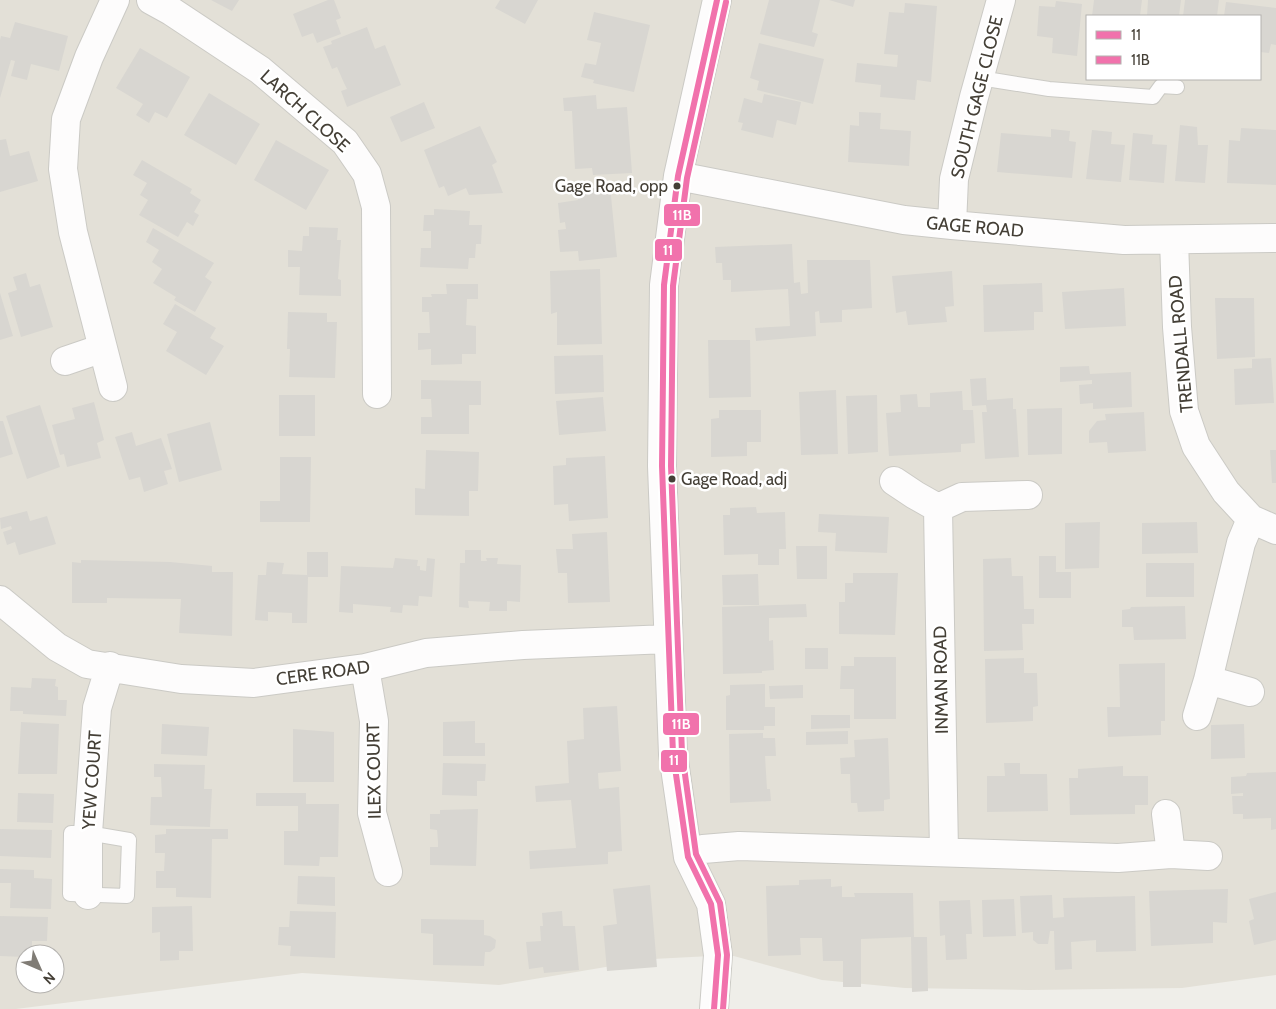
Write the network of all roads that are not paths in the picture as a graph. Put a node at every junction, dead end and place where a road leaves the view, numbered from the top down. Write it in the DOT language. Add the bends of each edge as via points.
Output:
graph roads {
  1 [pos="114,0"];
  2 [pos="151,0"];
  3 [pos="717,0"];
  4 [pos="1001,0"];
  5 [pos="980,78"];
  6 [pos="1177,87"];
  7 [pos="678,176"];
  8 [pos="952,225"];
  9 [pos="1276,238"];
  10 [pos="1174,240"];
  11 [pos="103,348"];
  12 [pos="65,361"];
  13 [pos="113,387"];
  14 [pos="377,394"];
  15 [pos="894,481"];
  16 [pos="1028,495"];
  17 [pos="938,508"];
  18 [pos="1251,518"];
  19 [pos="1276,530"];
  20 [pos="0,600"];
  21 [pos="668,638"];
  22 [pos="110,666"];
  23 [pos="365,668"];
  24 [pos="1208,680"];
  25 [pos="1250,692"];
  26 [pos="1197,716"];
  27 [pos="1166,814"];
  28 [pos="88,833"];
  29 [pos="944,852"];
  30 [pos="1172,854"];
  31 [pos="1208,856"];
  32 [pos="688,857"];
  33 [pos="388,872"];
  34 [pos="88,895"];
  35 [pos="714,1009"];
  1 -- 11 [label="street" via="66,119 62,169 73,232"];
  2 -- 14 [label="street, LARCH CLOSE" via="172,10 260,70 345,142 367,174 376,207"];
  3 -- 7 [label="street"];
  4 -- 5 [label="street, SOUTH GAGE CLOSE"];
  5 -- 6 [label="lane" via="1049,89 1153,97 1162,86"];
  5 -- 8 [label="street, SOUTH GAGE CLOSE" via="954,179"];
  7 -- 8 [label="street, GAGE ROAD" via="904,220"];
  7 -- 21 [label="street" via="664,285 662,466"];
  8 -- 10 [label="street, GAGE ROAD" via="1124,240"];
  9 -- 10 [label="street, GAGE ROAD"];
  10 -- 18 [label="street, TRENDALL ROAD" via="1176,327 1184,411 1196,446 1226,492"];
  11 -- 12 [label="street"];
  11 -- 13 [label="street"];
  15 -- 17 [label="street"];
  16 -- 17 [label="street" via="962,497"];
  17 -- 29 [label="street, INMAN ROAD"];
  18 -- 19 [label="street, TRENDALL ROAD"];
  18 -- 24 [label="street" via="1241,543"];
  20 -- 22 [label="street, CERE ROAD" via="57,647 88,664"];
  21 -- 23 [label="street, CERE ROAD" via="523,645 426,654"];
  21 -- 32 [label="street" via="673,754"];
  22 -- 23 [label="street, CERE ROAD" via="181,679 254,683"];
  22 -- 28 [label="street, YEW COURT" via="96,708"];
  23 -- 33 [label="street, ILEX COURT" via="374,722 372,814"];
  24 -- 25 [label="street"];
  24 -- 26 [label="street"];
  27 -- 30 [label="street"];
  28 -- 34 [label="street, YEW COURT"];
  28 -- 34 [label="lane" via="129,840 126,896"];
  29 -- 30 [label="street" via="1118,858"];
  29 -- 32 [label="street" via="739,846 703,849"];
  30 -- 31 [label="street"];
  32 -- 35 [label="street" via="711,904 718,955"];
}
